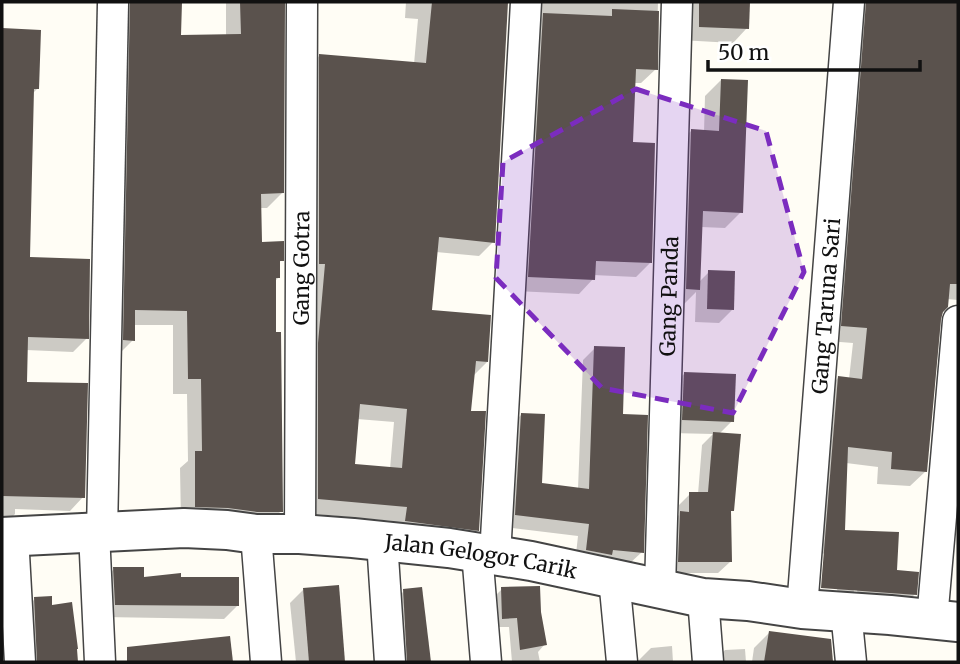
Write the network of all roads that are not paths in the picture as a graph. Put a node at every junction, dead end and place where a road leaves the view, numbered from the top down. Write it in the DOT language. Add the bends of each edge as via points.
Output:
graph roads {
  1 [pos="302,2"];
  2 [pos="526,2"];
  3 [pos="677,2"];
  4 [pos="849,2"];
  5 [pos="113,4"];
  6 [pos="958,321"];
  7 [pos="98,532"];
  8 [pos="256,534"];
  9 [pos="300,534"];
  10 [pos="8,537"];
  11 [pos="382,541"];
  12 [pos="486,554"];
  13 [pos="614,578"];
  14 [pos="660,589"];
  15 [pos="703,598"];
  16 [pos="802,609"];
  17 [pos="845,611"];
  18 [pos="945,621"];
  19 [pos="20,662"];
  20 [pos="100,662"];
  21 [pos="265,662"];
  22 [pos="390,662"];
  23 [pos="486,662"];
  24 [pos="622,662"];
  25 [pos="708,662"];
  26 [pos="851,662"];
  1 -- 9 [label="street, Gang Gotra"];
  2 -- 12 [label="street"];
  3 -- 14 [label="street, Gang Panda"];
  4 -- 16 [label="street, Gang Taruna Sari"];
  5 -- 7 [label="street"];
  6 -- 18 [label="street"];
  7 -- 8 [label="street, Jalan Gelogor Carik" via="184,528"];
  7 -- 10 [label="street, Jalan Gelogor Carik"];
  7 -- 20 [label="street"];
  8 -- 9 [label="street, Jalan Gelogor Carik"];
  8 -- 21 [label="street"];
  9 -- 11 [label="street, Jalan Gelogor Carik"];
  10 -- 19 [label="street"];
  11 -- 12 [label="street, Jalan Gelogor Carik"];
  11 -- 22 [label="street"];
  12 -- 13 [label="street, Jalan Gelogor Carik"];
  12 -- 23 [label="street"];
  13 -- 14 [label="street, Jalan Gelogor Carik"];
  13 -- 24 [label="street"];
  14 -- 15 [label="street, Jalan Gelogor Carik"];
  15 -- 16 [label="street, Jalan Gelogor Carik"];
  15 -- 25 [label="street"];
  16 -- 17 [label="street, Jalan Gelogor Carik"];
  17 -- 18 [label="street, Jalan Gelogor Carik"];
  17 -- 26 [label="street"];
}
